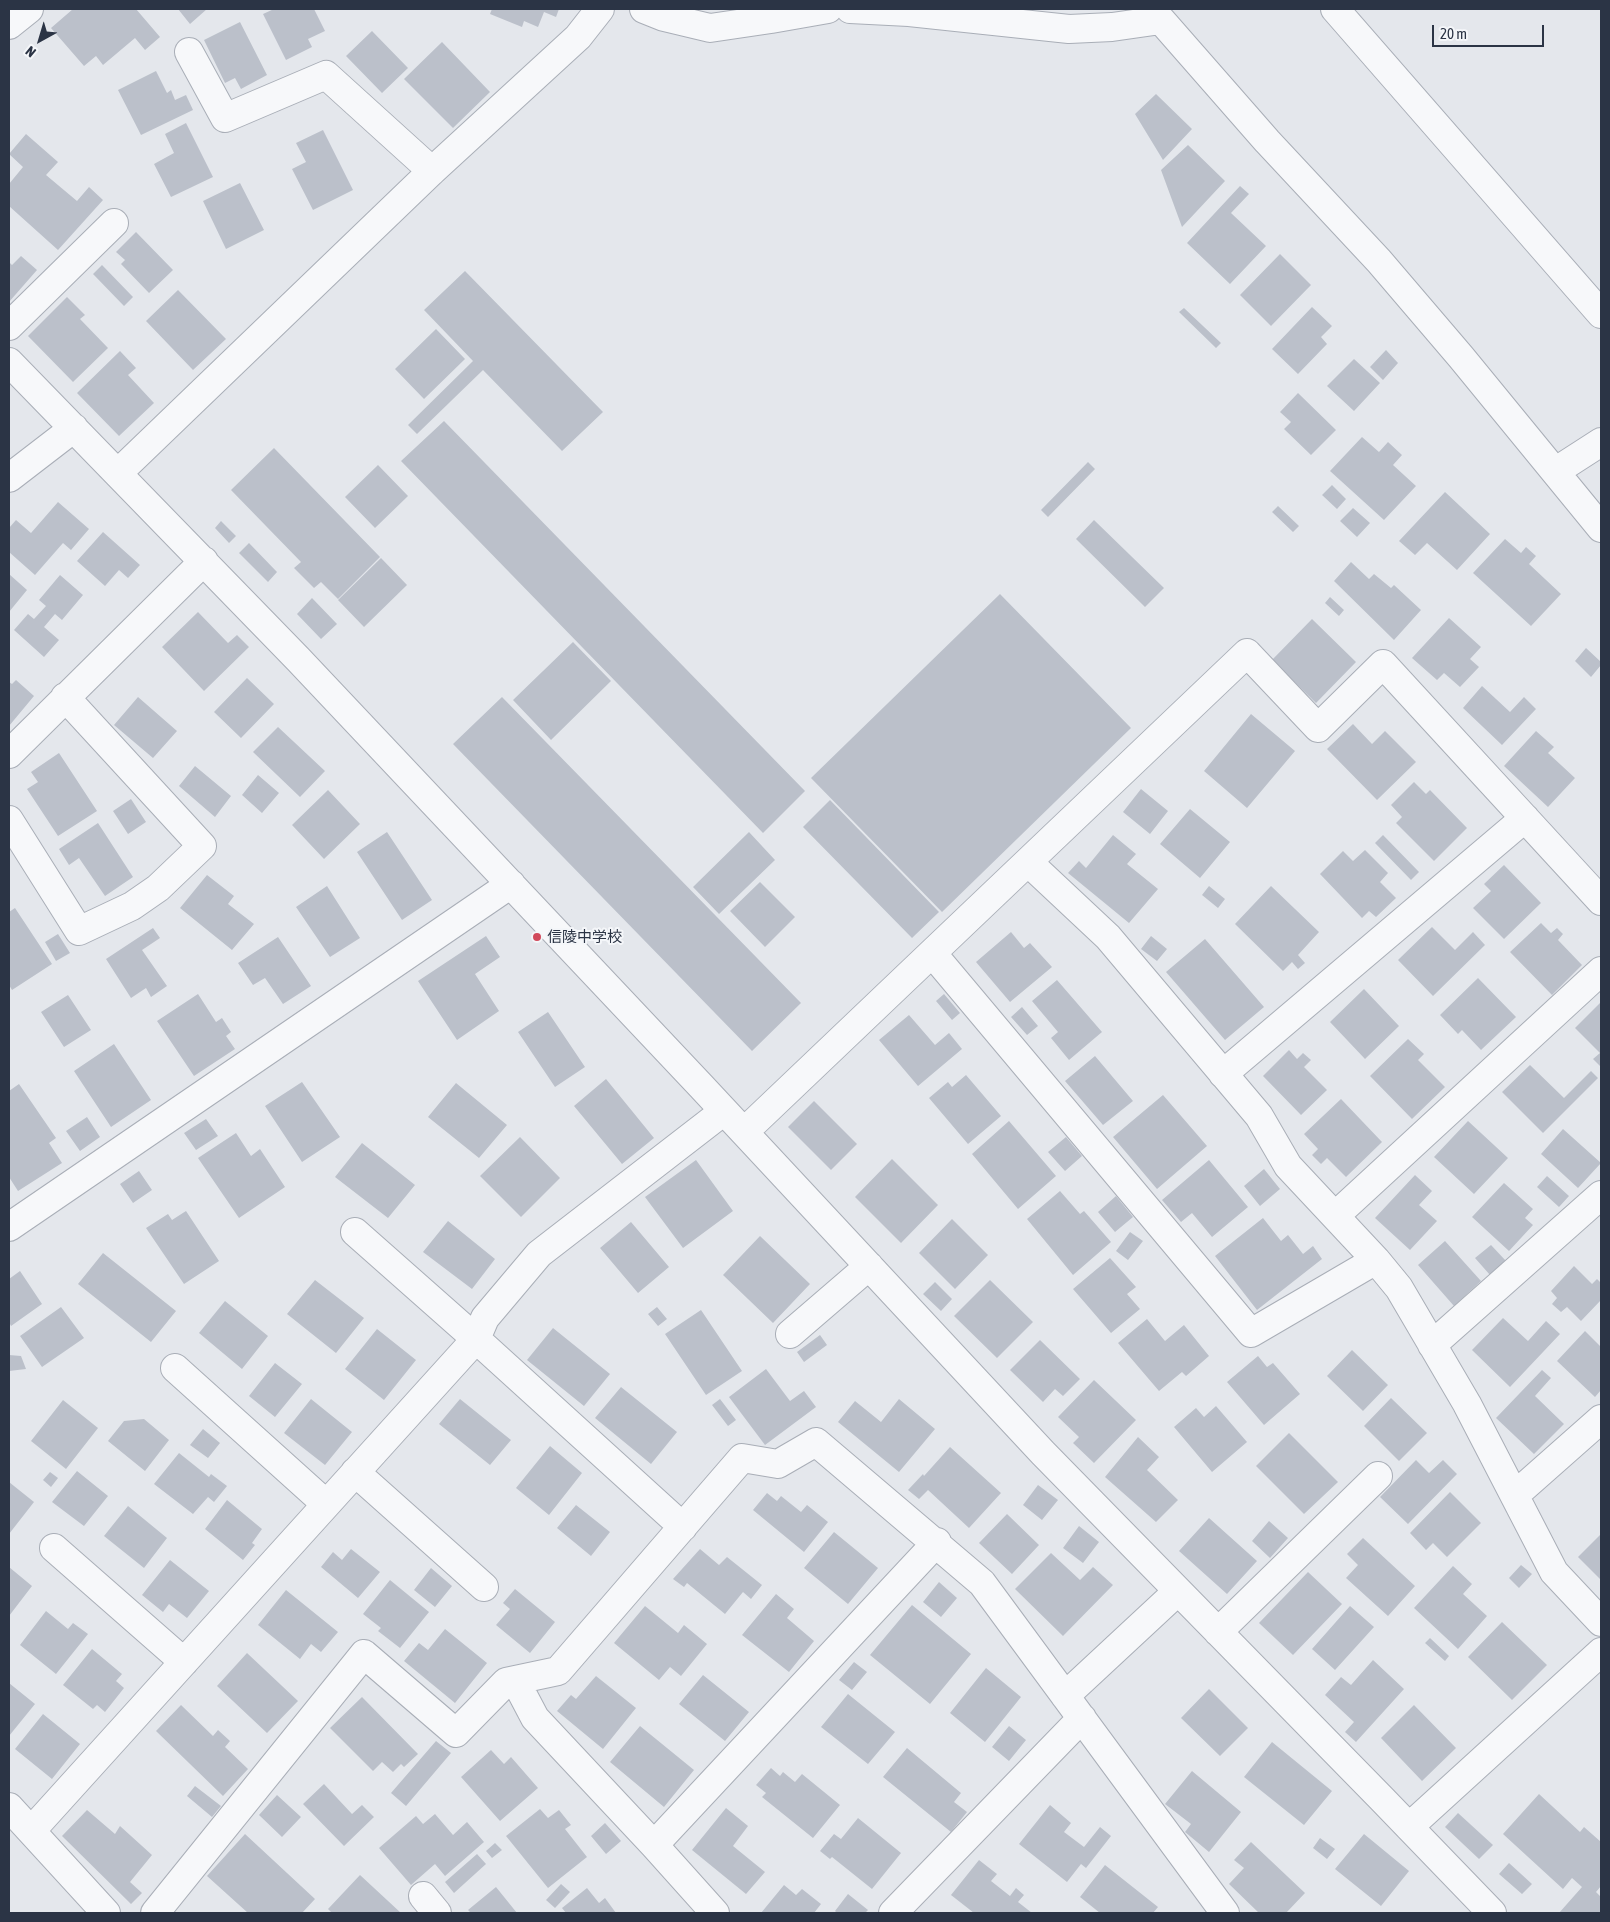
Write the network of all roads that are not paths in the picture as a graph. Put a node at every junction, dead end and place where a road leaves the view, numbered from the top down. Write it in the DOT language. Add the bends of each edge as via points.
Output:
graph roads {
  1 [pos="29,9"];
  2 [pos="600,9"];
  3 [pos="644,9"];
  4 [pos="828,9"];
  5 [pos="850,9"];
  6 [pos="1335,9"];
  7 [pos="1112,18"];
  8 [pos="9,26"];
  9 [pos="189,52"];
  10 [pos="432,171"];
  11 [pos="114,223"];
  12 [pos="1601,314"];
  13 [pos="9,326"];
  14 [pos="9,362"];
  15 [pos="74,428"];
  16 [pos="1601,442"];
  17 [pos="1556,471"];
  18 [pos="118,473"];
  19 [pos="9,478"];
  20 [pos="1601,528"];
  21 [pos="204,561"];
  22 [pos="66,696"];
  23 [pos="9,754"];
  24 [pos="1525,818"];
  25 [pos="9,820"];
  26 [pos="1028,862"];
  27 [pos="511,884"];
  28 [pos="1601,902"];
  29 [pos="932,953"];
  30 [pos="1601,971"];
  31 [pos="1223,1074"];
  32 [pos="724,1111"];
  33 [pos="744,1132"];
  34 [pos="1601,1195"];
  35 [pos="1335,1216"];
  36 [pos="9,1227"];
  37 [pos="355,1232"];
  38 [pos="1376,1260"];
  39 [pos="869,1266"];
  40 [pos="790,1334"];
  41 [pos="476,1339"];
  42 [pos="1432,1345"];
  43 [pos="175,1368"];
  44 [pos="1601,1419"];
  45 [pos="355,1472"];
  46 [pos="1378,1476"];
  47 [pos="1514,1495"];
  48 [pos="326,1504"];
  49 [pos="683,1527"];
  50 [pos="937,1542"];
  51 [pos="54,1548"];
  52 [pos="484,1587"];
  53 [pos="1178,1591"];
  54 [pos="1601,1622"];
  55 [pos="1218,1632"];
  56 [pos="1601,1652"];
  57 [pos="184,1662"];
  58 [pos="514,1680"];
  59 [pos="1065,1696"];
  60 [pos="1082,1718"];
  61 [pos="9,1807"];
  62 [pos="1409,1827"];
  63 [pos="31,1831"];
  64 [pos="654,1845"];
  65 [pos="1215,1909"];
  66 [pos="106,1913"];
  67 [pos="154,1913"];
  68 [pos="714,1913"];
  69 [pos="893,1913"];
  70 [pos="1492,1913"];
  1 -- 8 [label="street"];
  2 -- 10 [label="street" via="578,37"];
  3 -- 4 [label="street" via="710,28"];
  5 -- 7 [label="street" via="1069,29"];
  6 -- 12 [label="street"];
  7 -- 17 [label="street" via="1160,20 1379,261"];
  9 -- 10 [label="street" via="225,118 326,75"];
  10 -- 18 [label="street"];
  11 -- 13 [label="street"];
  14 -- 15 [label="street"];
  15 -- 18 [label="street"];
  15 -- 19 [label="street"];
  16 -- 17 [label="street"];
  17 -- 20 [label="street"];
  18 -- 21 [label="street"];
  21 -- 22 [label="street"];
  21 -- 27 [label="street"];
  22 -- 23 [label="street"];
  22 -- 25 [label="street" via="202,846 158,888 132,906 79,931"];
  24 -- 26 [label="street" via="1383,664 1318,728 1247,653"];
  24 -- 28 [label="street"];
  24 -- 31 [label="street"];
  26 -- 29 [label="street"];
  26 -- 31 [label="street" via="1108,937"];
  27 -- 32 [label="street"];
  27 -- 36 [label="street"];
  29 -- 33 [label="street"];
  29 -- 38 [label="street" via="1251,1333"];
  30 -- 35 [label="street"];
  31 -- 35 [label="street" via="1259,1116 1288,1166"];
  32 -- 33 [label="street"];
  32 -- 41 [label="street" via="538,1254 485,1318"];
  33 -- 39 [label="street"];
  34 -- 42 [label="street"];
  35 -- 38 [label="street"];
  37 -- 41 [label="street"];
  38 -- 42 [label="street" via="1399,1288"];
  39 -- 40 [label="street"];
  39 -- 53 [label="street" via="1043,1453"];
  41 -- 45 [label="street"];
  41 -- 49 [label="street"];
  42 -- 47 [label="street"];
  43 -- 48 [label="street"];
  44 -- 47 [label="street"];
  45 -- 48 [label="street"];
  45 -- 52 [label="street"];
  46 -- 55 [label="street"];
  47 -- 54 [label="street" via="1554,1572"];
  48 -- 57 [label="street"];
  49 -- 50 [label="street" via="742,1458 778,1464 816,1442"];
  49 -- 58 [label="street" via="558,1671"];
  50 -- 59 [label="street" via="982,1583"];
  50 -- 64 [label="street"];
  51 -- 57 [label="street"];
  53 -- 55 [label="street"];
  53 -- 59 [label="street"];
  55 -- 62 [label="street"];
  56 -- 62 [label="street"];
  57 -- 63 [label="street"];
  58 -- 64 [label="street" via="535,1718"];
  58 -- 67 [label="street" via="506,1682 456,1733 364,1654"];
  59 -- 60 [label="street"];
  60 -- 65 [label="street"];
  60 -- 69 [label="street"];
  61 -- 63 [label="street"];
  62 -- 70 [label="street"];
  63 -- 66 [label="street"];
  64 -- 68 [label="street"];
}
